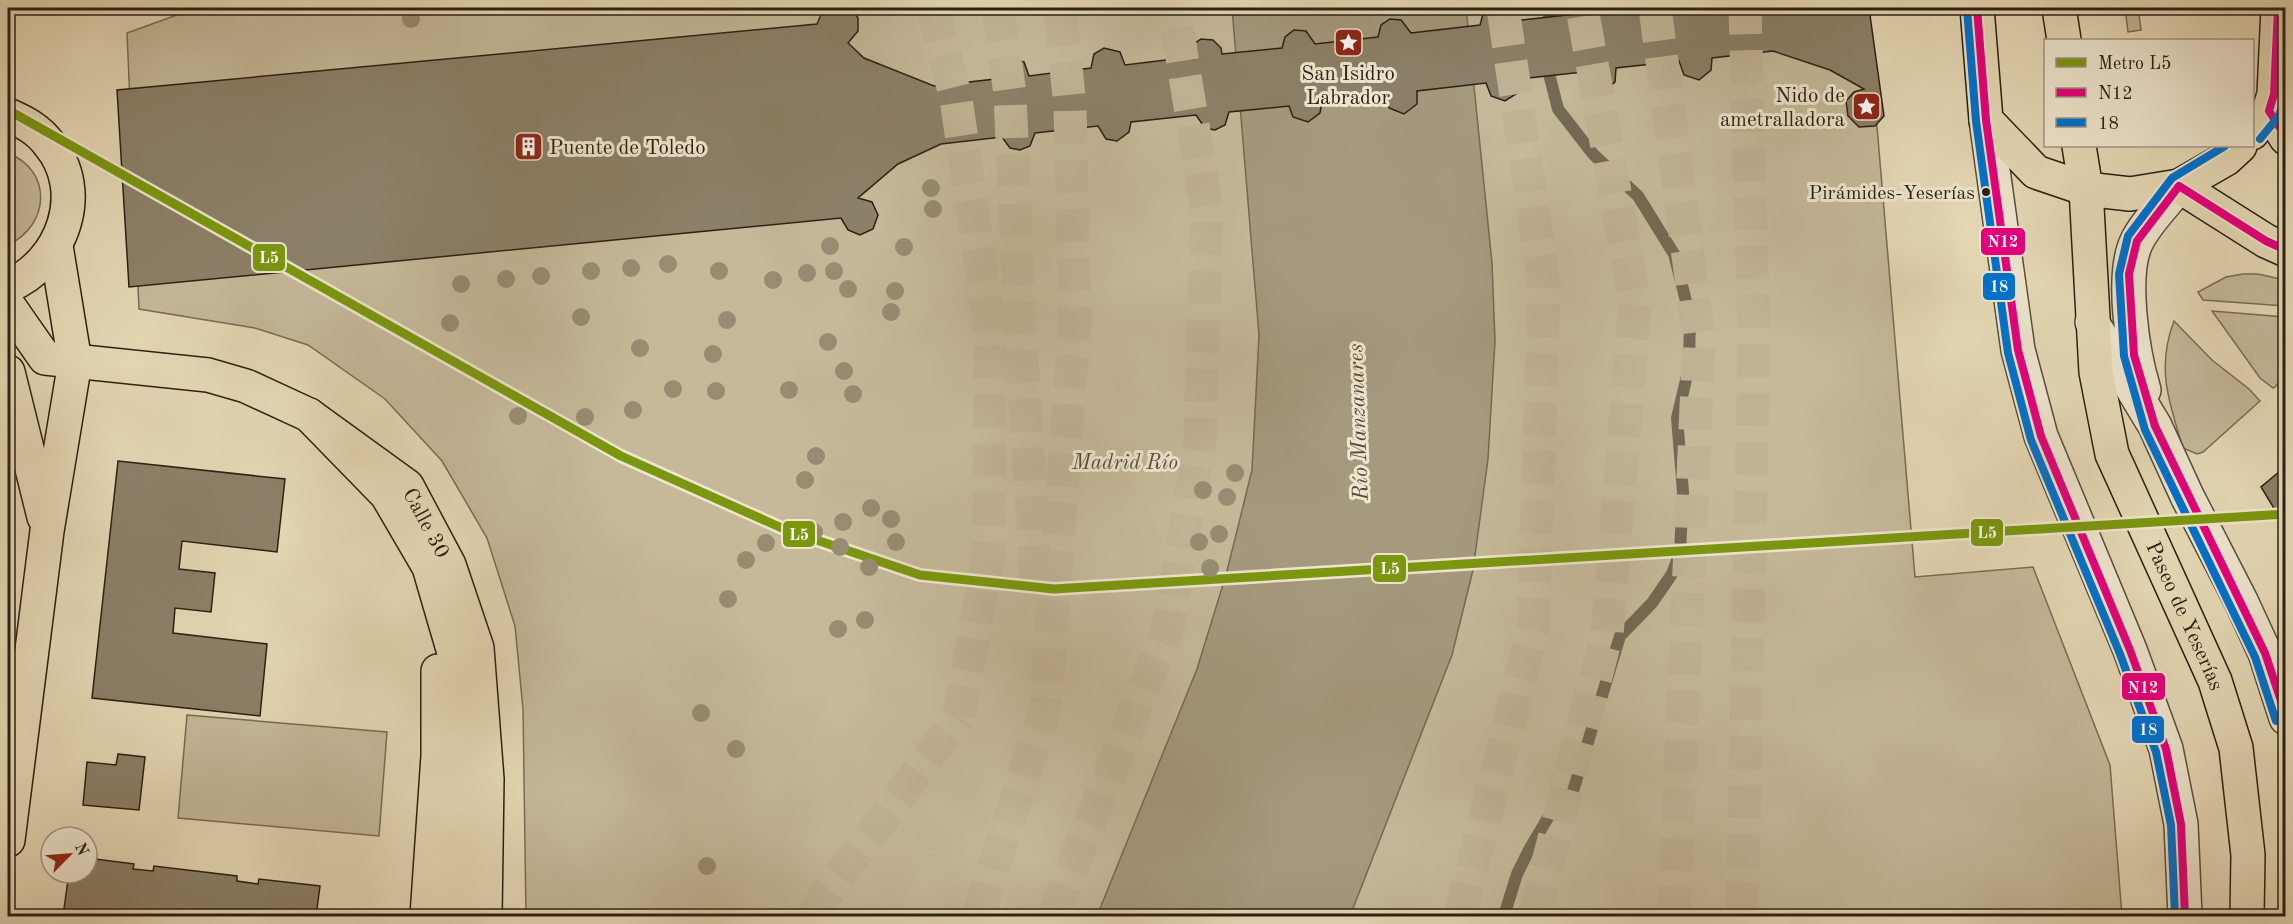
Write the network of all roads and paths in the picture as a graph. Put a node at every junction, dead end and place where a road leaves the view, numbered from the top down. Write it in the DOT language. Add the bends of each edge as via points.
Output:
graph roads {
  1 [pos="1977,8"];
  2 [pos="2059,8"];
  3 [pos="2278,8"];
  4 [pos="2064,39"];
  5 [pos="2273,112"];
  6 [pos="8,115"];
  7 [pos="1986,120"];
  8 [pos="2079,147"];
  9 [pos="2239,147"];
  10 [pos="2179,186"];
  11 [pos="2086,189"];
  12 [pos="56,246"];
  13 [pos="2286,250"];
  14 [pos="8,286"];
  15 [pos="8,305"];
  16 [pos="2092,322"];
  17 [pos="75,362"];
  18 [pos="8,372"];
  19 [pos="309,415"];
  20 [pos="2155,426"];
  21 [pos="47,531"];
  22 [pos="2286,718"];
  23 [pos="8,840"];
  24 [pos="427,916"];
  25 [pos="459,916"];
  26 [pos="485,916"];
  27 [pos="2185,916"];
  28 [pos="2247,916"];
  1 -- 7 [label="main road"];
  2 -- 4 [label="main road"];
  3 -- 5 [label="main road"];
  6 -- 12 [label="main road" via="31,125 50,144 63,168 68,194 66,221"];
  7 -- 11 [label="main road" via="2036,172"];
  7 -- 27 [label="street" via="2018,350 2041,436 2130,650 2166,749 2181,824"];
  8 -- 11 [label="main road, Paseo de Yeserías"];
  9 -- 10 [label="main road" via="2226,159"];
  10 -- 11 [label="main road" via="2130,194"];
  10 -- 13 [label="main road" via="2266,242"];
  10 -- 20 [label="street, Paseo de Yeserías" via="2137,241 2129,274 2134,356"];
  11 -- 16 [label="main road, Paseo de Yeserías"];
  12 -- 14 [label="main road" via="31,274"];
  12 -- 17 [label="main road"];
  15 -- 17 [label="main road, Calle 30" via="45,358"];
  16 -- 20 [label="street, Paseo de Yeserías"];
  16 -- 28 [label="main road, Paseo de Yeserías" via="2096,372 2112,454 2215,681 2236,748 2248,855"];
  17 -- 19 [label="main road, Calle 30" via="208,375 246,386"];
  17 -- 21 [label="main road"];
  18 -- 21 [label="main road"];
  19 -- 24 [label="main road" via="411,574 438,670 438,756"];
  19 -- 25 [label="main road" via="387,495 429,567 453,647 459,670 465,794"];
  19 -- 26 [label="main road, Calle 30" via="407,486 449,565 477,648 487,779"];
  20 -- 22 [label="street, Paseo de Yeserías" via="2265,652"];
  21 -- 23 [label="main road"];
}
